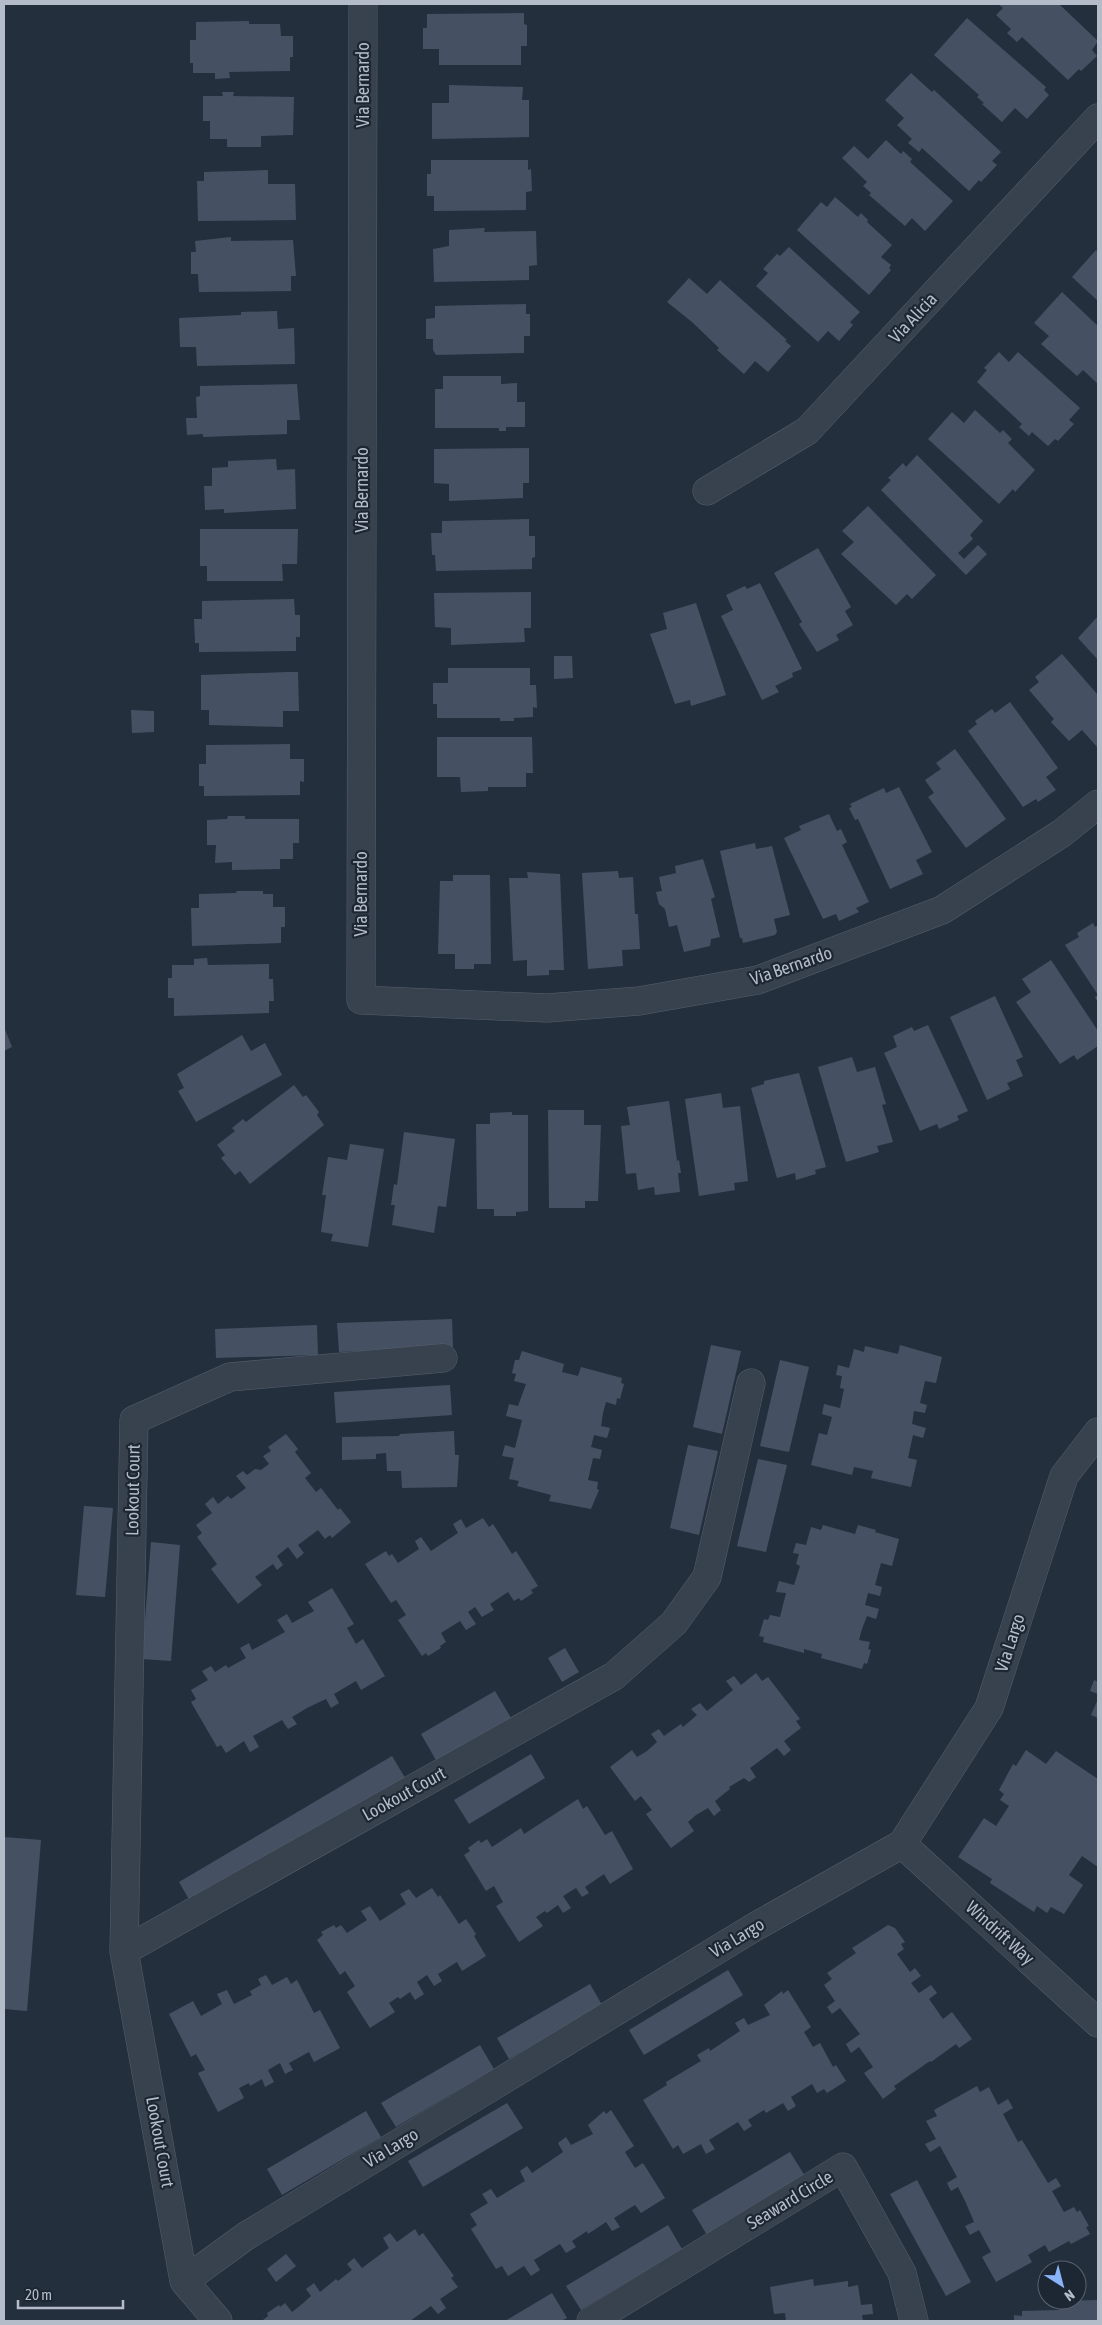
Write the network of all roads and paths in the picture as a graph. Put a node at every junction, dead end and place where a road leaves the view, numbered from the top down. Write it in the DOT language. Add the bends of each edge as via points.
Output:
graph roads {
  1 [pos="364,4"];
  2 [pos="1098,118"];
  3 [pos="707,490"];
  4 [pos="1098,804"];
  5 [pos="443,1358"];
  6 [pos="751,1382"];
  7 [pos="1098,1432"];
  8 [pos="902,1844"];
  9 [pos="124,1951"];
  10 [pos="1098,2022"];
  11 [pos="184,2281"];
  12 [pos="218,2321"];
  13 [pos="591,2321"];
  14 [pos="914,2321"];
  1 -- 4 [label="street, Via Bernardo" via="361,1000 547,1008 639,1001 758,980 942,910 1062,833"];
  2 -- 3 [label="street, Via Alicia" via="807,431"];
  5 -- 9 [label="street, Lookout Court" via="230,1377 134,1420"];
  6 -- 9 [label="street, Lookout Court" via="707,1577 674,1623 614,1676"];
  7 -- 8 [label="street, Via Largo" via="1064,1476 989,1708"];
  8 -- 10 [label="street, Windrift Way"];
  8 -- 11 [label="street, Via Largo" via="758,1925 246,2236"];
  9 -- 11 [label="street, Lookout Court"];
  11 -- 12 [label="street"];
  13 -- 14 [label="street, Seaward Circle" via="843,2167 902,2273"];
}
